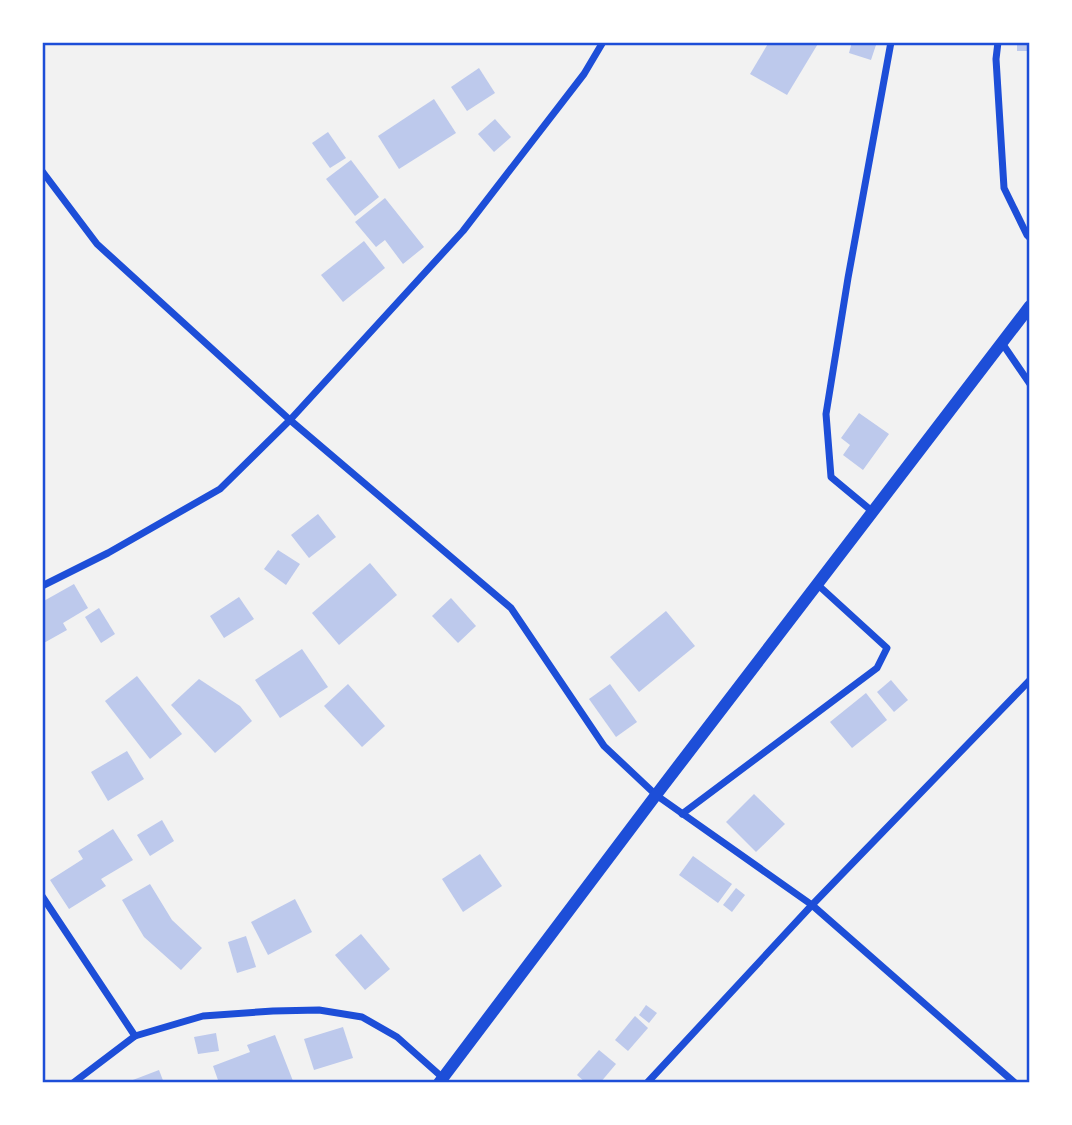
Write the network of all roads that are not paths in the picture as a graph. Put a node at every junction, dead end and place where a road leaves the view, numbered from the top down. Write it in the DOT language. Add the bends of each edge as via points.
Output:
graph roads {
  1 [pos="603,42"];
  2 [pos="891,42"];
  3 [pos="998,42"];
  4 [pos="42,171"];
  5 [pos="1030,238"];
  6 [pos="1030,306"];
  7 [pos="1002,343"];
  8 [pos="1030,384"];
  9 [pos="290,420"];
  10 [pos="873,512"];
  11 [pos="818,584"];
  12 [pos="42,586"];
  13 [pos="1030,680"];
  14 [pos="656,795"];
  15 [pos="682,814"];
  16 [pos="42,896"];
  17 [pos="812,905"];
  18 [pos="135,1036"];
  19 [pos="443,1081"];
  20 [pos="73,1083"];
  21 [pos="648,1083"];
  22 [pos="1015,1083"];
  1 -- 9 [label="street" via="584,74 463,231"];
  2 -- 10 [label="street" via="826,414 831,477"];
  3 -- 5 [label="street" via="1004,188"];
  4 -- 9 [label="street" via="97,244"];
  6 -- 7 [label="street"];
  7 -- 8 [label="street"];
  7 -- 10 [label="street"];
  9 -- 12 [label="street" via="220,489"];
  9 -- 14 [label="street" via="511,608 604,746"];
  10 -- 11 [label="street"];
  11 -- 14 [label="street"];
  11 -- 15 [label="street" via="887,648 877,668"];
  13 -- 17 [label="street"];
  14 -- 15 [label="street"];
  14 -- 19 [label="street"];
  15 -- 17 [label="street"];
  16 -- 18 [label="street"];
  17 -- 21 [label="street"];
  17 -- 22 [label="street"];
  18 -- 19 [label="street" via="203,1016 319,1010 362,1017 397,1037"];
  18 -- 20 [label="street"];
}
